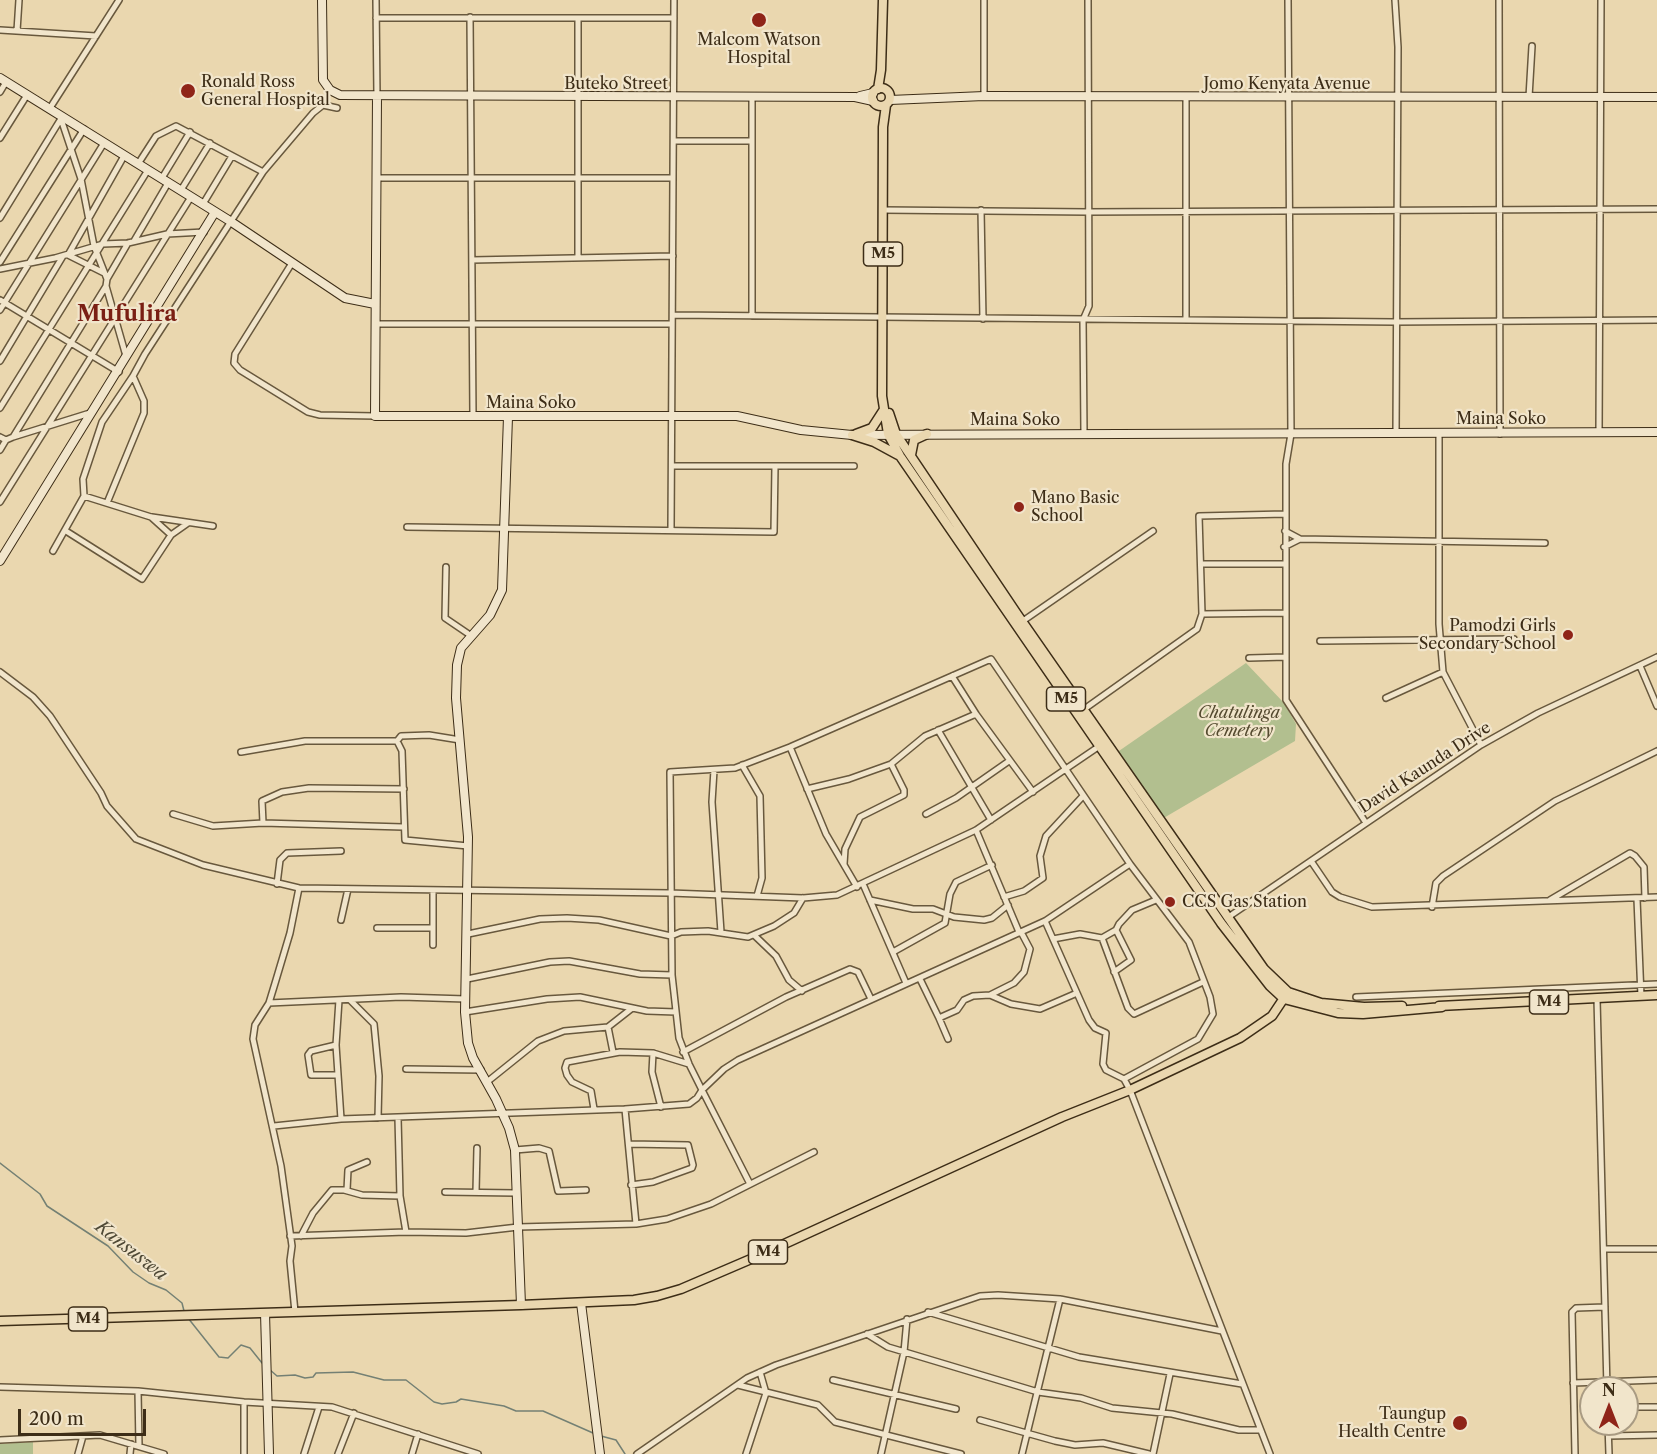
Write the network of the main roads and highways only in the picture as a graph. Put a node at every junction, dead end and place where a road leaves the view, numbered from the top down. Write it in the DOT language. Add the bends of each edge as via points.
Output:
graph roads {
  1 [pos="883,0"];
  2 [pos="882,382"];
  3 [pos="883,411"];
  4 [pos="892,434"];
  5 [pos="927,434"];
  6 [pos="900,456"];
  7 [pos="912,456"];
  8 [pos="1020,624"];
  9 [pos="1286,995"];
  10 [pos="1657,995"];
  11 [pos="0,1321"];
  1 -- 2 [label="main road, M5"];
  2 -- 3 [label="main road, M5"];
  2 -- 4 [label="main road, M5"];
  3 -- 4 [label="main road, M5"];
  3 -- 6 [label="main road" via="872,428 852,435"];
  4 -- 6 [label="main road, M5"];
  4 -- 7 [label="main road, M5"];
  5 -- 7 [label="main road" via="914,440"];
  6 -- 8 [label="main road, M5"];
  7 -- 8 [label="main road, M5"];
  8 -- 9 [label="main road, M5" via="1224,920"];
  9 -- 10 [label="main road, M4" via="1341,1006 1446,1006"];
  9 -- 11 [label="main road, M4" via="1272,1016 1252,1032 681,1289 634,1300 581,1303"];
}
